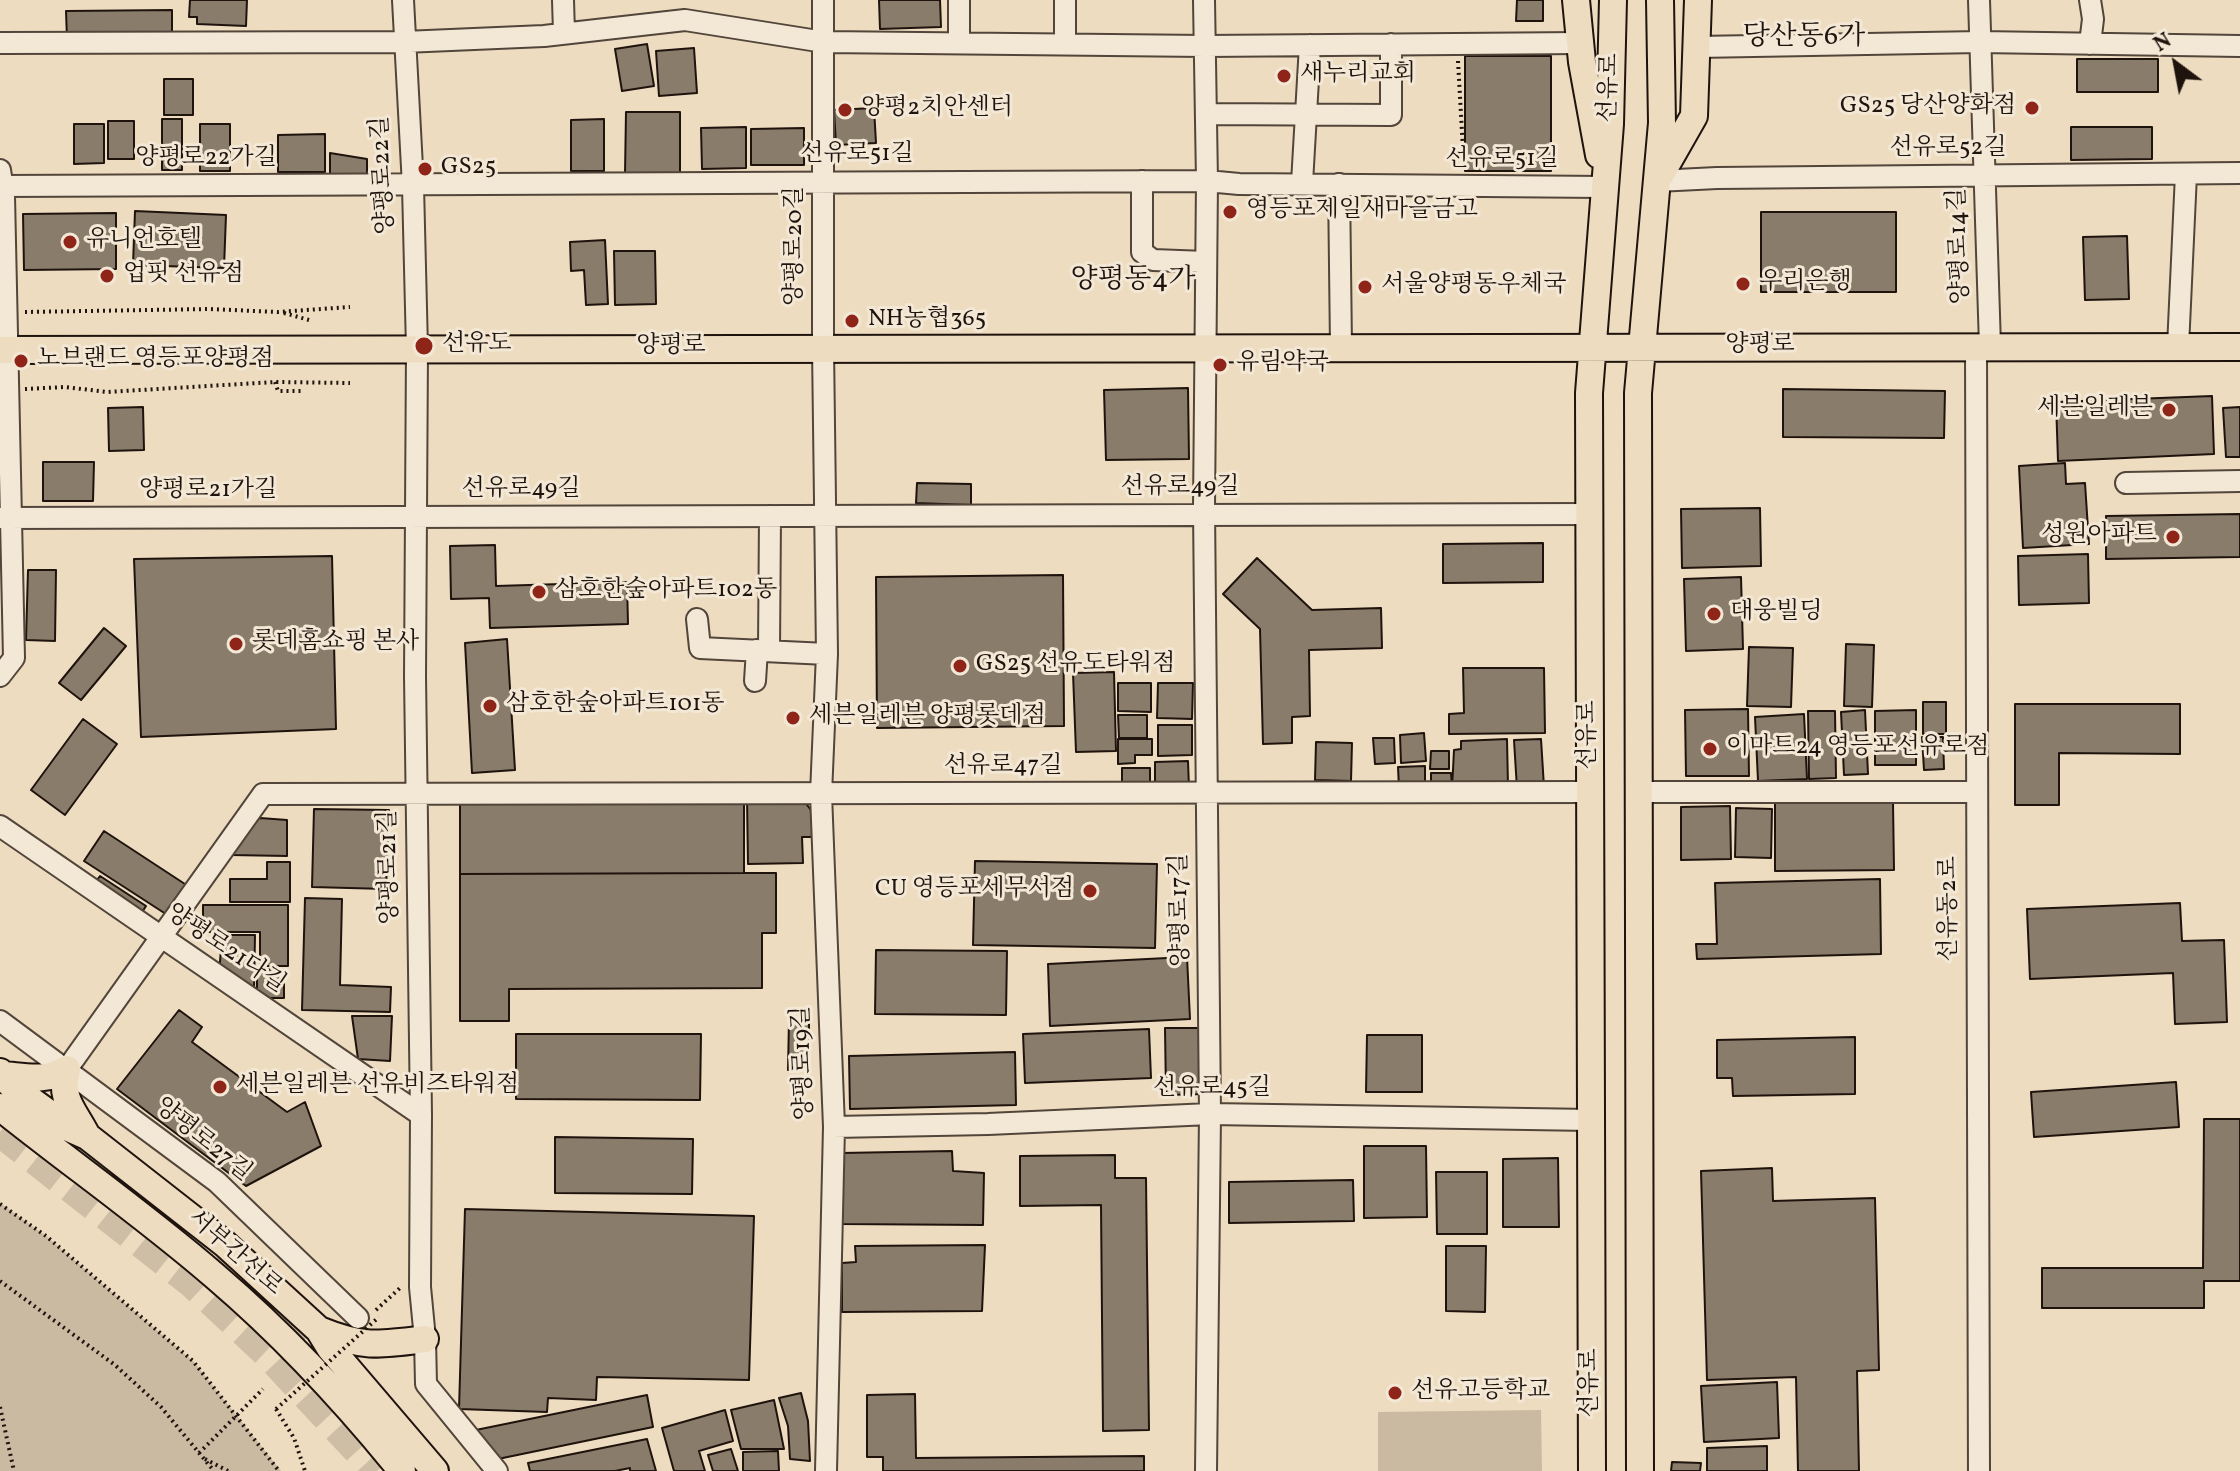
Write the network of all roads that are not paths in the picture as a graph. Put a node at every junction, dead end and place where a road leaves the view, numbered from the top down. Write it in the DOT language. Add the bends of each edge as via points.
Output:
graph roads {
  1 [pos="403,0"];
  2 [pos="563,0"];
  3 [pos="823,0"];
  4 [pos="959,0"];
  5 [pos="1065,0"];
  6 [pos="1204,0"];
  7 [pos="1576,0"];
  8 [pos="1613,0"];
  9 [pos="1660,0"];
  10 [pos="1698,0"];
  11 [pos="1979,0"];
  12 [pos="2090,0"];
  13 [pos="685,10"];
  14 [pos="564,33"];
  15 [pos="404,42"];
  16 [pos="824,42"];
  17 [pos="1980,42"];
  18 [pos="0,43"];
  19 [pos="959,43"];
  20 [pos="1580,43"];
  21 [pos="1065,44"];
  22 [pos="1391,44"];
  23 [pos="2090,44"];
  24 [pos="1310,45"];
  25 [pos="1205,46"];
  26 [pos="2240,46"];
  27 [pos="1697,47"];
  28 [pos="1206,114"];
  29 [pos="1307,114"];
  30 [pos="2240,173"];
  31 [pos="2186,174"];
  32 [pos="1985,176"];
  33 [pos="1,181"];
  34 [pos="1142,181"];
  35 [pos="1207,181"];
  36 [pos="1657,181"];
  37 [pos="823,182"];
  38 [pos="1302,183"];
  39 [pos="1339,184"];
  40 [pos="413,186"];
  41 [pos="1605,187"];
  42 [pos="1206,262"];
  43 [pos="1593,346"];
  44 [pos="1644,346"];
  45 [pos="1983,346"];
  46 [pos="1204,347"];
  47 [pos="1341,347"];
  48 [pos="2178,347"];
  49 [pos="2240,347"];
  50 [pos="823,348"];
  51 [pos="417,349"];
  52 [pos="4,350"];
  53 [pos="2240,481"];
  54 [pos="2126,483"];
  55 [pos="1590,514"];
  56 [pos="1204,515"];
  57 [pos="770,516"];
  58 [pos="825,516"];
  59 [pos="416,517"];
  60 [pos="5,518"];
  61 [pos="697,619"];
  62 [pos="763,650"];
  63 [pos="827,654"];
  64 [pos="0,676"];
  65 [pos="755,681"];
  66 [pos="1590,792"];
  67 [pos="1639,792"];
  68 [pos="1977,792"];
  69 [pos="1206,793"];
  70 [pos="416,794"];
  71 [pos="821,794"];
  72 [pos="0,826"];
  73 [pos="160,937"];
  74 [pos="0,1021"];
  75 [pos="67,1069"];
  76 [pos="2,1074"];
  77 [pos="0,1107"];
  78 [pos="1210,1114"];
  79 [pos="421,1115"];
  80 [pos="1591,1120"];
  81 [pos="834,1127"];
  82 [pos="87,1136"];
  83 [pos="366,1315"];
  84 [pos="319,1330"];
  85 [pos="425,1339"];
  86 [pos="402,1471"];
  87 [pos="435,1471"];
  88 [pos="497,1471"];
  89 [pos="826,1471"];
  90 [pos="1206,1471"];
  91 [pos="1592,1471"];
  92 [pos="1640,1471"];
  93 [pos="1979,1471"];
  1 -- 15 [label="street, 양평로22길"];
  2 -- 14 [label="street"];
  3 -- 16 [label="street, 양평로20길"];
  4 -- 19 [label="street"];
  5 -- 21 [label="street"];
  6 -- 25 [label="street, 양평로17길"];
  7 -- 20 [label="main road"];
  8 -- 41 [label="main road, 선유로"];
  9 -- 36 [label="main road, 선유로" via="1662,123"];
  10 -- 27 [label="main road"];
  11 -- 17 [label="street, 양평로14길"];
  12 -- 23 [label="street"];
  13 -- 14 [label="street"];
  13 -- 16 [label="street"];
  14 -- 15 [label="street"];
  15 -- 18 [label="street"];
  15 -- 40 [label="street, 양평로22길"];
  16 -- 19 [label="street"];
  16 -- 37 [label="street, 양평로20길"];
  17 -- 23 [label="street"];
  17 -- 27 [label="street"];
  17 -- 32 [label="street, 양평로14길"];
  19 -- 21 [label="street"];
  20 -- 22 [label="street"];
  20 -- 41 [label="main road"];
  21 -- 25 [label="street"];
  22 -- 24 [label="street"];
  22 -- 29 [label="street" via="1391,115"];
  23 -- 26 [label="street"];
  24 -- 25 [label="street"];
  24 -- 29 [label="street"];
  25 -- 28 [label="street, 양평로17길"];
  27 -- 36 [label="main road" via="1694,116"];
  28 -- 29 [label="street"];
  28 -- 35 [label="street, 양평로17길"];
  29 -- 38 [label="street"];
  30 -- 31 [label="street, 선유로52길"];
  31 -- 32 [label="street, 선유로52길"];
  31 -- 48 [label="street"];
  32 -- 36 [label="street, 선유로52길"];
  32 -- 45 [label="street, 양평로14길"];
  33 -- 40 [label="street, 양평로22가길"];
  33 -- 52 [label="street"];
  34 -- 35 [label="street, 선유로51길"];
  34 -- 37 [label="street, 선유로51길"];
  34 -- 42 [label="street" via="1142,252 1153,260"];
  35 -- 38 [label="street, 선유로51길"];
  35 -- 42 [label="street, 양평로17길"];
  36 -- 44 [label="main road, 선유로"];
  37 -- 40 [label="street, 선유로51길"];
  37 -- 50 [label="street, 양평로20길"];
  38 -- 39 [label="street, 선유로51길"];
  39 -- 41 [label="street, 선유로51길"];
  39 -- 47 [label="street"];
  40 -- 51 [label="street, 양평로22길"];
  41 -- 43 [label="main road, 선유로"];
  42 -- 46 [label="street, 양평로17길"];
  43 -- 44 [label="main road, 양평로"];
  43 -- 47 [label="main road, 양평로"];
  43 -- 55 [label="main road, 선유로"];
  44 -- 45 [label="main road, 양평로"];
  44 -- 67 [label="main road, 선유로" via="1638,393"];
  45 -- 48 [label="main road, 양평로"];
  45 -- 68 [label="street, 선유동2로"];
  46 -- 47 [label="main road, 양평로"];
  46 -- 50 [label="main road, 양평로"];
  46 -- 56 [label="street, 양평로17길"];
  48 -- 49 [label="main road, 양평로"];
  50 -- 51 [label="main road, 양평로"];
  50 -- 58 [label="street, 양평로19길"];
  51 -- 52 [label="main road, 양평로"];
  51 -- 59 [label="street, 양평로21길"];
  52 -- 60 [label="street"];
  53 -- 54 [label="street"];
  55 -- 56 [label="street, 선유로49길"];
  55 -- 66 [label="main road, 선유로"];
  56 -- 58 [label="street, 선유로49길"];
  56 -- 69 [label="street, 양평로17길"];
  57 -- 58 [label="street, 선유로49길"];
  57 -- 59 [label="street, 선유로49길"];
  57 -- 62 [label="street"];
  58 -- 63 [label="street, 양평로19길"];
  59 -- 60 [label="street, 양평로21가길"];
  59 -- 70 [label="street, 양평로21길"];
  60 -- 64 [label="street" via="14,658"];
  61 -- 62 [label="street" via="700,648"];
  62 -- 63 [label="street"];
  62 -- 65 [label="street"];
  63 -- 71 [label="street, 양평로19길"];
  66 -- 69 [label="street, 선유로47길"];
  66 -- 80 [label="main road, 선유로"];
  67 -- 68 [label="street"];
  67 -- 92 [label="main road, 선유로"];
  68 -- 93 [label="street, 선유동2로"];
  69 -- 71 [label="street, 선유로47길"];
  69 -- 78 [label="street, 양평로17길"];
  70 -- 71 [label="street, 선유로47길"];
  70 -- 73 [label="street, 선유로47길" via="263,794"];
  70 -- 79 [label="street, 양평로21길"];
  71 -- 81 [label="street, 양평로19길"];
  72 -- 73 [label="street, 양평로21다길"];
  73 -- 75 [label="street"];
  73 -- 79 [label="street, 양평로21다길"];
  74 -- 75 [label="street, 양평로27길"];
  75 -- 76 [label="main road" via="44,1078"];
  75 -- 82 [label="main road" via="65,1096"];
  75 -- 83 [label="street, 양평로27길" via="217,1182"];
  76 -- 82 [label="main road, 서부간선로" via="14,1088"];
  77 -- 86 [label="main road, 서부간선로" via="217,1277 338,1396"];
  78 -- 80 [label="street, 선유로45길"];
  78 -- 81 [label="street, 선유로45길"];
  78 -- 90 [label="street, 양평로17길"];
  79 -- 85 [label="street, 양평로21길" via="420,1287"];
  80 -- 91 [label="main road, 선유로"];
  81 -- 89 [label="street, 양평로19길"];
  82 -- 84 [label="main road, 서부간선로" via="225,1244"];
  84 -- 85 [label="main road" via="361,1344"];
  84 -- 87 [label="main road, 서부간선로"];
  85 -- 88 [label="street, 양평로21길" via="426,1384"];
}
